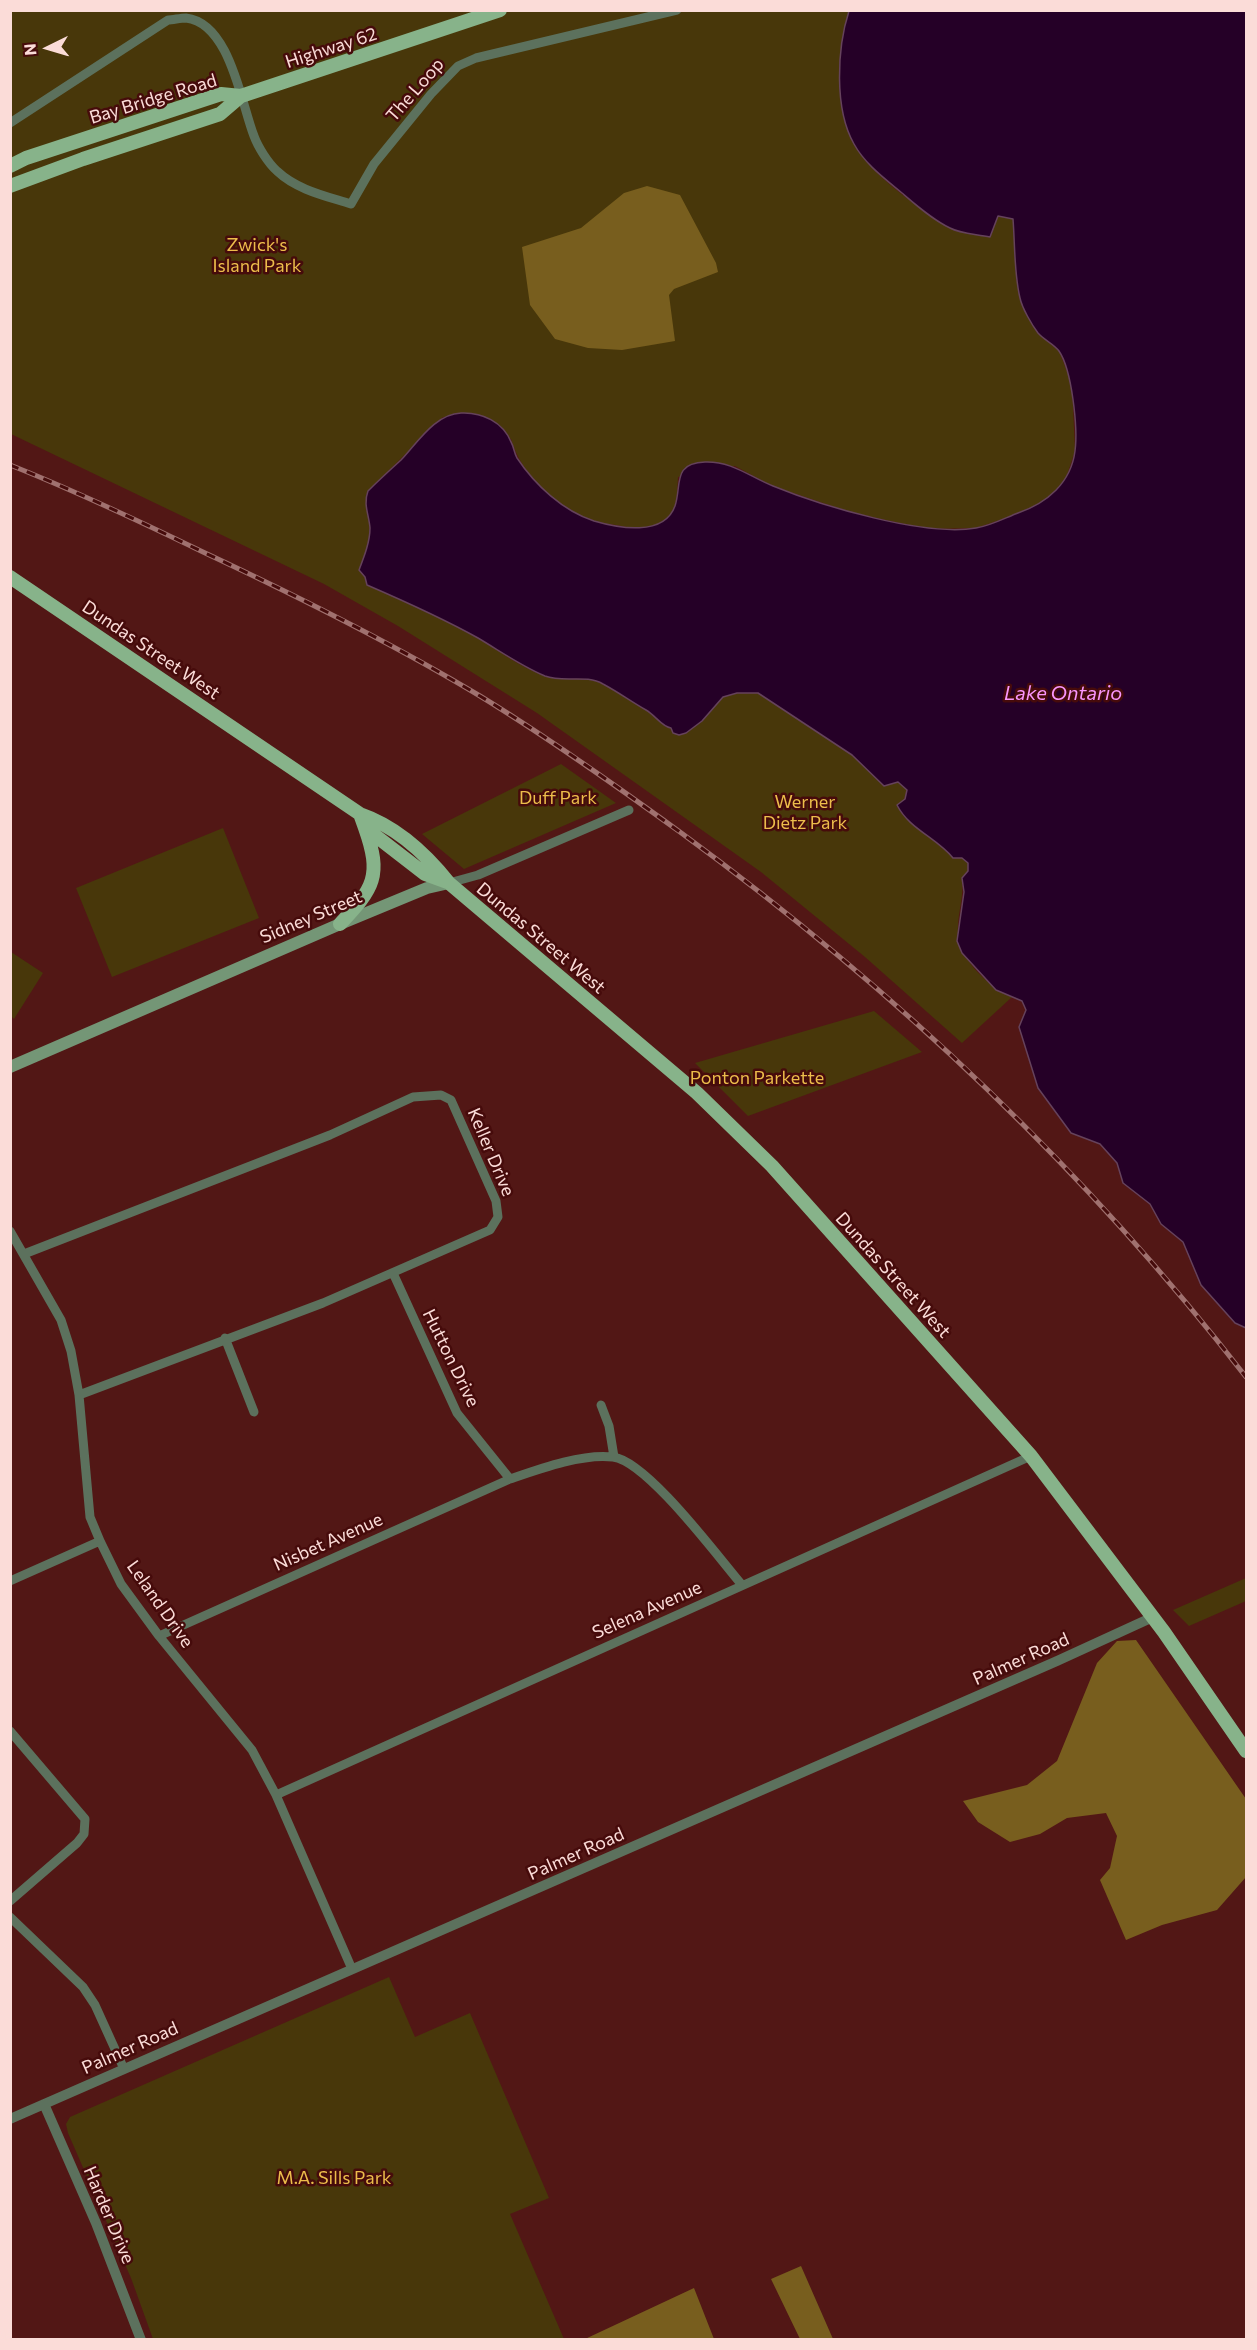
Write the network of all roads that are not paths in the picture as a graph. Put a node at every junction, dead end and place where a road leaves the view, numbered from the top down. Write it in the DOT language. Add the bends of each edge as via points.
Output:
graph roads {
  1 [pos="500,10"];
  2 [pos="677,10"];
  3 [pos="188,14"];
  4 [pos="242,96"];
  5 [pos="10,123"];
  6 [pos="10,166"];
  7 [pos="10,186"];
  8 [pos="10,577"];
  9 [pos="629,810"];
  10 [pos="362,821"];
  11 [pos="449,883"];
  12 [pos="340,924"];
  13 [pos="10,1067"];
  14 [pos="10,1231"];
  15 [pos="24,1254"];
  16 [pos="393,1273"];
  17 [pos="225,1338"];
  18 [pos="79,1395"];
  19 [pos="601,1406"];
  20 [pos="254,1412"];
  21 [pos="1031,1456"];
  22 [pos="614,1457"];
  23 [pos="510,1479"];
  24 [pos="100,1541"];
  25 [pos="10,1581"];
  26 [pos="742,1585"];
  27 [pos="1153,1617"];
  28 [pos="159,1636"];
  29 [pos="10,1731"];
  30 [pos="1246,1751"];
  31 [pos="276,1796"];
  32 [pos="10,1901"];
  33 [pos="10,1917"];
  34 [pos="352,1969"];
  35 [pos="124,2069"];
  36 [pos="44,2104"];
  37 [pos="10,2119"];
  38 [pos="141,2340"];
  1 -- 4 [label="main road, Highway 62"];
  2 -- 4 [label="street, The Loop" via="476,58 458,66 374,164 351,204 298,186 276,170 255,138"];
  3 -- 4 [label="street" via="218,40 230,58"];
  3 -- 5 [label="street" via="168,20"];
  4 -- 6 [label="main road, Bay Bridge Road" via="221,94"];
  4 -- 7 [label="main road, Bay Bridge Road" via="220,114"];
  8 -- 10 [label="main road, Dundas Street West"];
  9 -- 11 [label="street, Sidney Street" via="478,876"];
  10 -- 11 [label="main road, Dundas Street West" via="425,874"];
  10 -- 12 [label="main road" via="375,868 372,884"];
  11 -- 12 [label="main road, Sidney Street" via="427,888"];
  11 -- 21 [label="main road, Dundas Street West" via="697,1093 772,1166"];
  12 -- 13 [label="main road, Sidney Street"];
  14 -- 15 [label="street, Leland Drive"];
  15 -- 16 [label="street, Keller Drive" via="330,1135 413,1096 441,1095 451,1100 496,1201 498,1217 490,1230"];
  15 -- 18 [label="street, Leland Drive" via="61,1320"];
  16 -- 17 [label="street, Keller Drive" via="323,1304"];
  16 -- 23 [label="street, Hutton Drive" via="457,1413"];
  17 -- 18 [label="street, Keller Drive"];
  17 -- 20 [label="street"];
  18 -- 24 [label="street, Leland Drive" via="90,1517"];
  19 -- 22 [label="street"];
  21 -- 26 [label="street, Selena Avenue"];
  21 -- 27 [label="main road, Dundas Street West"];
  22 -- 23 [label="street" via="578,1460"];
  22 -- 26 [label="street" via="641,1471 668,1498"];
  23 -- 28 [label="street, Nisbet Avenue"];
  24 -- 25 [label="street"];
  24 -- 28 [label="street, Leland Drive" via="121,1584"];
  26 -- 31 [label="street, Selena Avenue"];
  27 -- 30 [label="main road, Dundas Street West"];
  27 -- 34 [label="street, Palmer Road"];
  28 -- 31 [label="street, Leland Drive" via="252,1750"];
  29 -- 32 [label="street" via="85,1819 84,1834 77,1843"];
  31 -- 34 [label="street, Leland Drive"];
  33 -- 35 [label="street" via="83,1987"];
  34 -- 35 [label="street, Palmer Road"];
  35 -- 36 [label="street, Palmer Road"];
  36 -- 37 [label="street, Palmer Road"];
  36 -- 38 [label="street, Harder Drive"];
}
